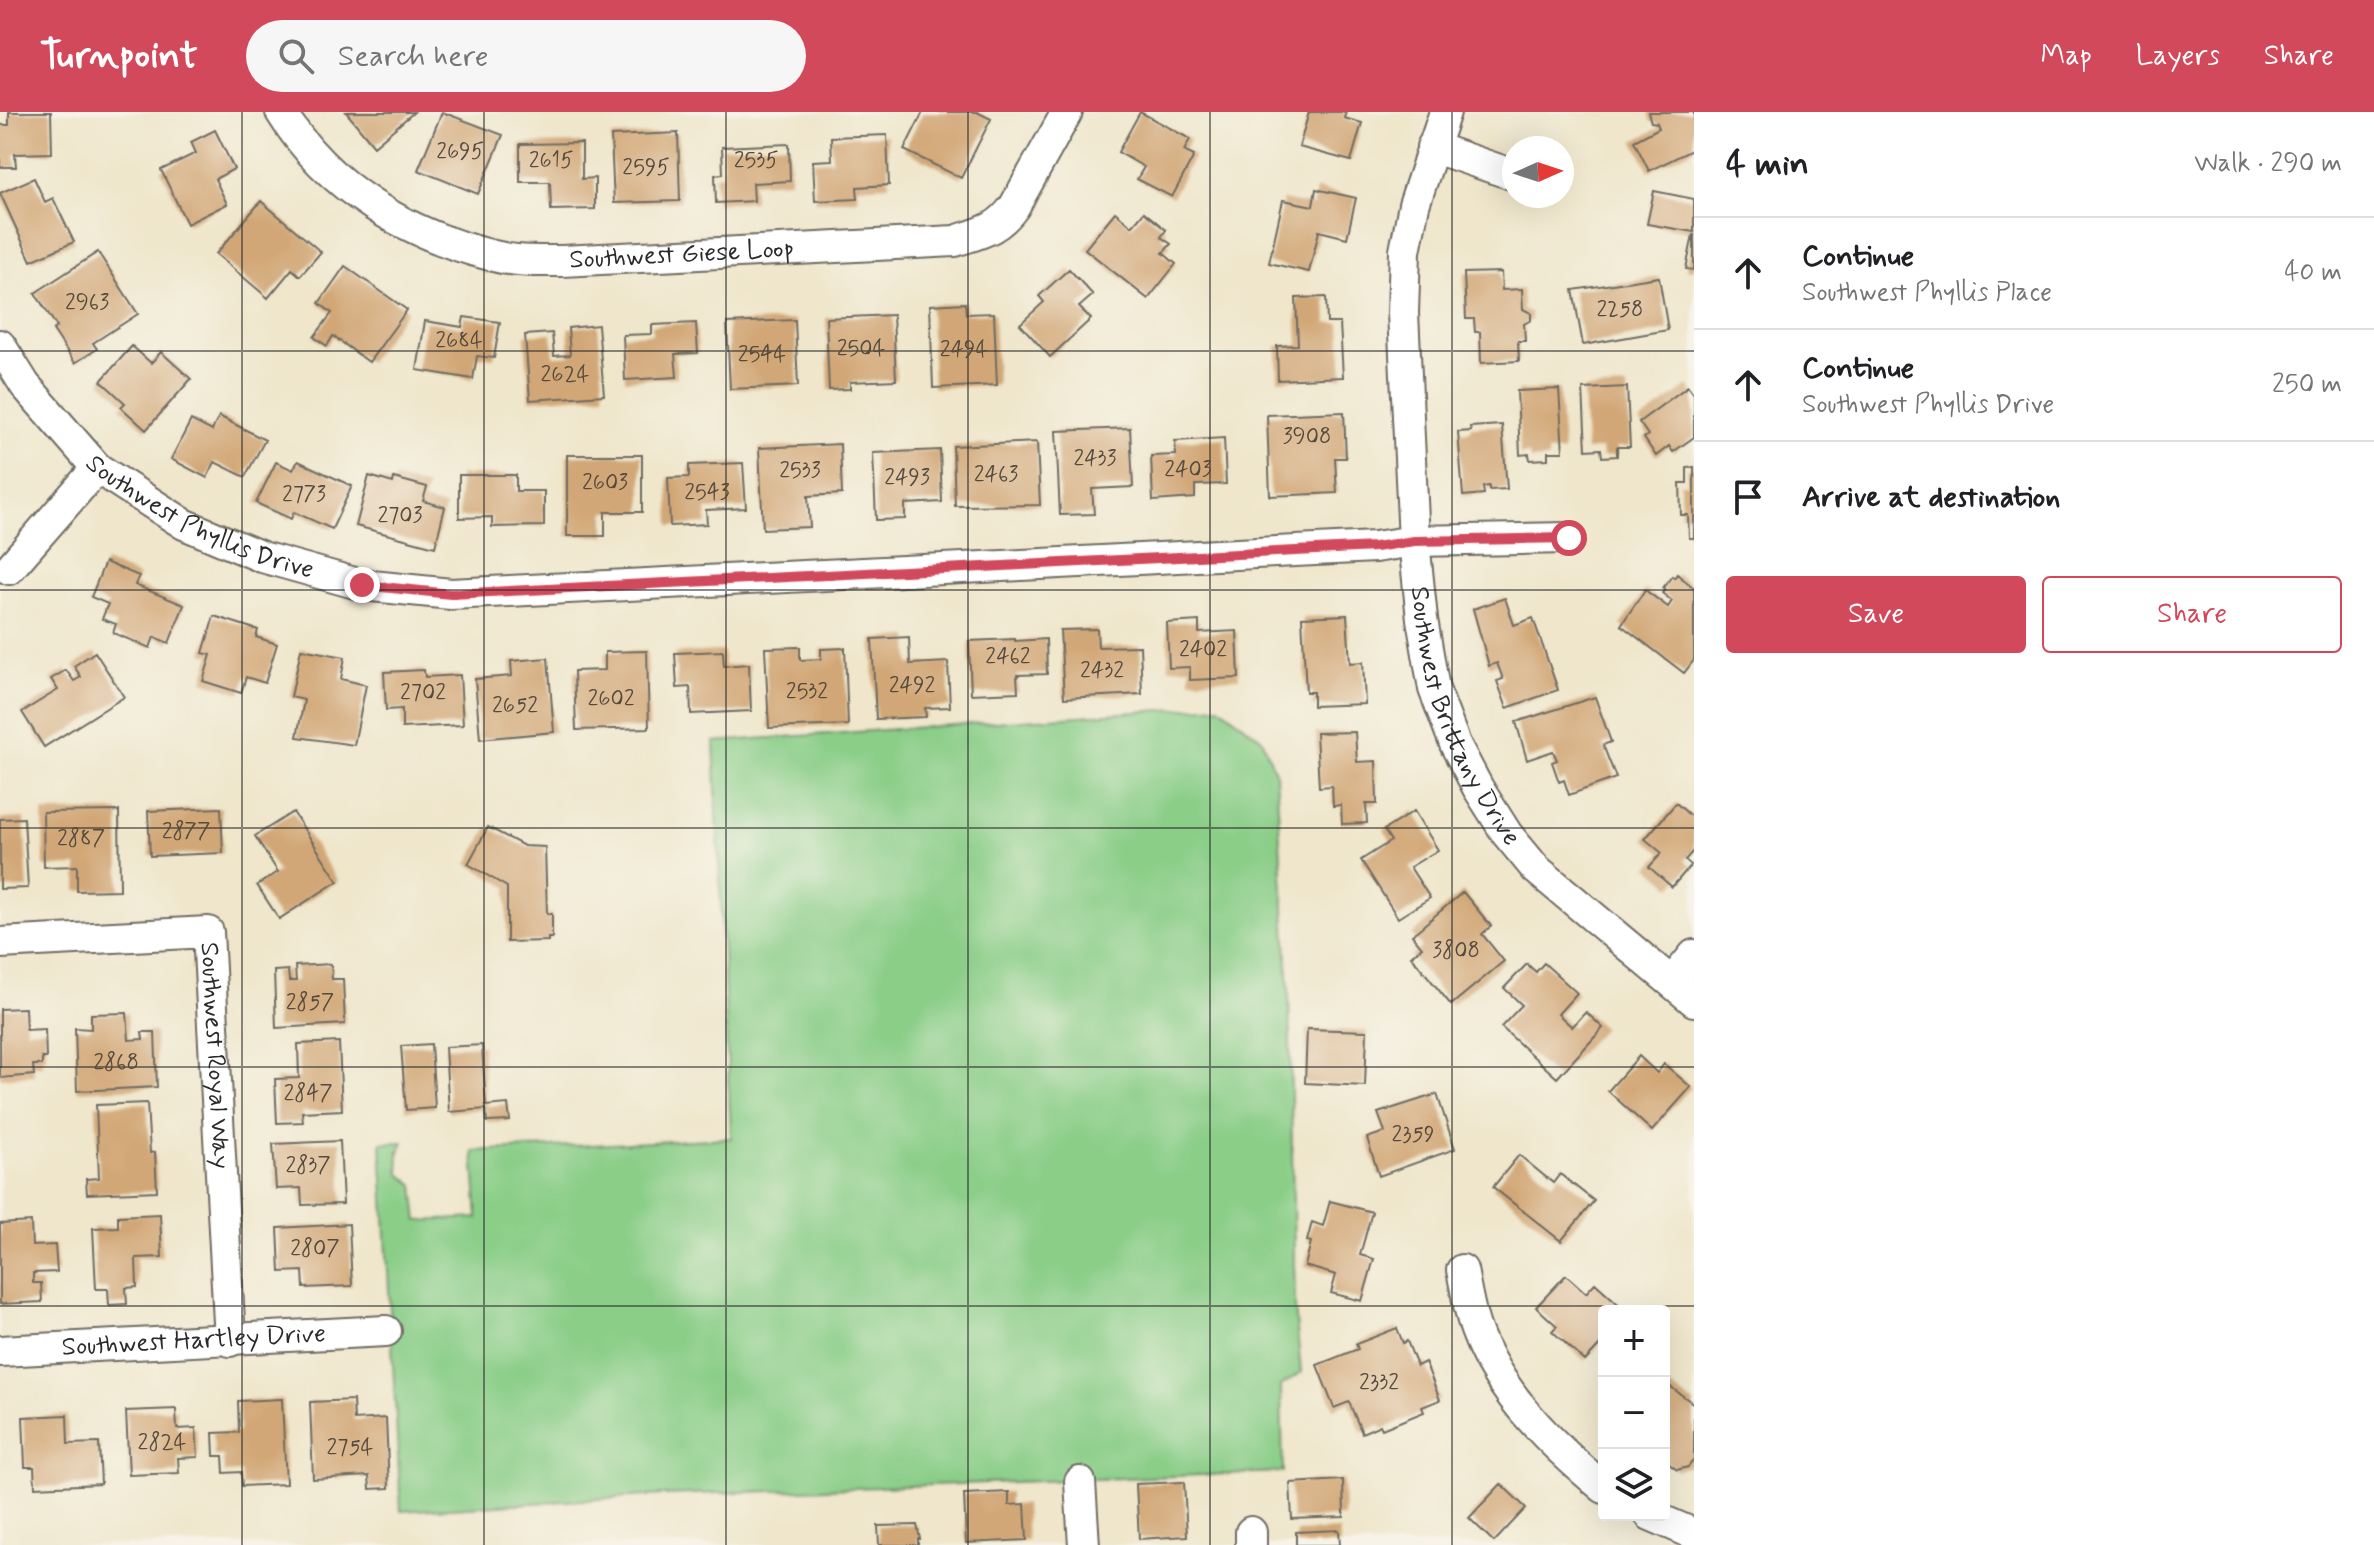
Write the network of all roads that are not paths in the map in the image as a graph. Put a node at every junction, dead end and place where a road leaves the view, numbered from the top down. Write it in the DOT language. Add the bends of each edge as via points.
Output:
graph roads {
  1 [pos="281,112"];
  2 [pos="1067,112"];
  3 [pos="1445,112"];
  4 [pos="1432,147"];
  5 [pos="1502,171"];
  6 [pos="0,345"];
  7 [pos="97,468"];
  8 [pos="1569,538"];
  9 [pos="1414,541"];
  10 [pos="9,569"];
  11 [pos="0,943"];
  12 [pos="1694,955"];
  13 [pos="1683,991"];
  14 [pos="1462,1270"];
  15 [pos="386,1331"];
  16 [pos="230,1341"];
  17 [pos="0,1351"];
  18 [pos="1080,1482"];
  19 [pos="1598,1483"];
  20 [pos="1664,1521"];
  21 [pos="1694,1534"];
  22 [pos="1084,1545"];
  1 -- 2 [label="street, Southwest Giese Loop" via="331,173 357,196 409,226 496,257 562,261 955,241 993,229 1005,219"];
  3 -- 4 [label="street, Southwest Brittany Drive"];
  4 -- 5 [label="street"];
  4 -- 9 [label="street, Southwest Brittany Drive" via="1414,205 1405,267"];
  6 -- 7 [label="street, Southwest Phyllis Drive" via="25,385"];
  7 -- 9 [label="street, Southwest Phyllis Drive" via="184,524 262,557 362,585 451,594 1343,549"];
  7 -- 10 [label="street"];
  8 -- 9 [label="street, Southwest Phyllis Drive"];
  9 -- 13 [label="street, Southwest Brittany Drive" via="1434,689 1478,788 1536,869"];
  11 -- 16 [label="street, Southwest Royal Way" via="208,932"];
  12 -- 13 [label="street"];
  14 -- 19 [label="street" via="1476,1330 1505,1388 1562,1453"];
  15 -- 16 [label="street, Southwest Hartley Drive"];
  16 -- 17 [label="street, Southwest Hartley Drive"];
  18 -- 22 [label="street"];
  20 -- 21 [label="street"];
}
